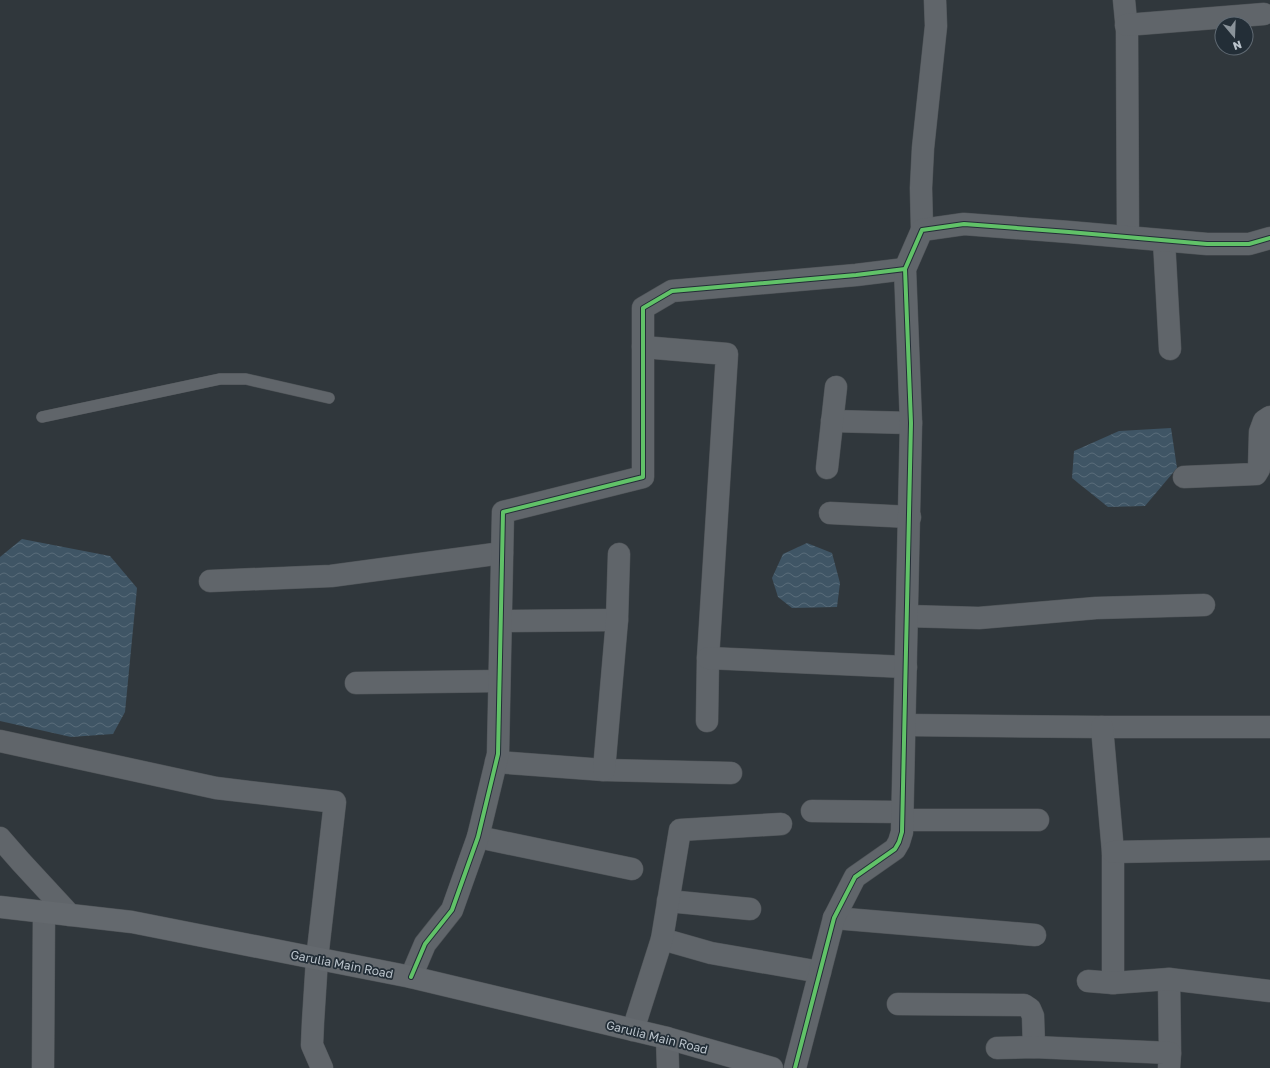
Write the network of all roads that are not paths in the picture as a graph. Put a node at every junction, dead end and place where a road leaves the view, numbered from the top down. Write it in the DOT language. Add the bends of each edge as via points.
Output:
graph roads {
  1 [pos="935,0"];
  2 [pos="1124,0"];
  3 [pos="1264,14"];
  4 [pos="1126,25"];
  5 [pos="922,230"];
  6 [pos="1128,237"];
  7 [pos="1164,241"];
  8 [pos="1269,242"];
  9 [pos="904,269"];
  10 [pos="643,346"];
  11 [pos="1170,349"];
  12 [pos="836,388"];
  13 [pos="329,398"];
  14 [pos="42,417"];
  15 [pos="1270,417"];
  16 [pos="832,421"];
  17 [pos="911,423"];
  18 [pos="827,468"];
  19 [pos="1184,477"];
  20 [pos="830,512"];
  21 [pos="910,517"];
  22 [pos="502,553"];
  23 [pos="619,554"];
  24 [pos="210,581"];
  25 [pos="1204,605"];
  26 [pos="907,616"];
  27 [pos="616,620"];
  28 [pos="501,621"];
  29 [pos="708,658"];
  30 [pos="906,667"];
  31 [pos="499,681"];
  32 [pos="356,683"];
  33 [pos="707,720"];
  34 [pos="905,726"];
  35 [pos="1270,727"];
  36 [pos="1102,728"];
  37 [pos="0,741"];
  38 [pos="496,762"];
  39 [pos="604,770"];
  40 [pos="731,773"];
  41 [pos="812,811"];
  42 [pos="902,816"];
  43 [pos="1038,820"];
  44 [pos="781,824"];
  45 [pos="478,837"];
  46 [pos="0,838"];
  47 [pos="1270,849"];
  48 [pos="1113,852"];
  49 [pos="632,869"];
  50 [pos="668,901"];
  51 [pos="0,907"];
  52 [pos="750,909"];
  53 [pos="44,912"];
  54 [pos="70,915"];
  55 [pos="834,918"];
  56 [pos="1036,935"];
  57 [pos="662,939"];
  58 [pos="317,959"];
  59 [pos="820,972"];
  60 [pos="411,977"];
  61 [pos="1169,979"];
  62 [pos="1088,981"];
  63 [pos="1113,983"];
  64 [pos="1270,991"];
  65 [pos="898,1004"];
  66 [pos="633,1030"];
  67 [pos="667,1038"];
  68 [pos="1034,1047"];
  69 [pos="997,1048"];
  70 [pos="1170,1061"];
  71 [pos="43,1068"];
  72 [pos="322,1068"];
  73 [pos="668,1068"];
  74 [pos="772,1068"];
  75 [pos="796,1068"];
  1 -- 5 [label="street" via="936,26 923,148"];
  2 -- 4 [label="street"];
  3 -- 4 [label="street"];
  4 -- 6 [label="street"];
  5 -- 6 [label="street" via="964,224"];
  5 -- 9 [label="street"];
  6 -- 7 [label="street"];
  7 -- 8 [label="street" via="1207,244"];
  7 -- 11 [label="street"];
  9 -- 10 [label="street" via="672,291 643,308"];
  9 -- 17 [label="street"];
  10 -- 22 [label="street" via="643,477 503,512"];
  10 -- 29 [label="street" via="727,354"];
  12 -- 16 [label="street"];
  13 -- 14 [label="lane" via="246,380 220,379"];
  15 -- 19 [label="street" via="1264,421 1260,432 1259,469 1256,474"];
  16 -- 17 [label="street"];
  16 -- 18 [label="street"];
  17 -- 21 [label="street"];
  20 -- 21 [label="street"];
  21 -- 26 [label="street"];
  22 -- 24 [label="street" via="331,576"];
  22 -- 28 [label="street"];
  23 -- 27 [label="street"];
  25 -- 26 [label="street" via="1096,608 979,618"];
  26 -- 30 [label="street"];
  27 -- 28 [label="street"];
  27 -- 39 [label="street"];
  28 -- 31 [label="street"];
  29 -- 30 [label="street"];
  29 -- 33 [label="street"];
  30 -- 34 [label="street"];
  31 -- 32 [label="street"];
  31 -- 38 [label="street"];
  34 -- 36 [label="street"];
  34 -- 42 [label="street"];
  35 -- 36 [label="street"];
  36 -- 48 [label="street"];
  37 -- 58 [label="street" via="216,788 335,802"];
  38 -- 39 [label="street"];
  38 -- 45 [label="street"];
  39 -- 40 [label="street"];
  41 -- 42 [label="street"];
  42 -- 43 [label="street"];
  42 -- 55 [label="street" via="902,832 895,849 855,877"];
  44 -- 50 [label="street" via="680,830"];
  45 -- 49 [label="street"];
  45 -- 60 [label="street" via="452,910 425,944"];
  46 -- 54 [label="street"];
  47 -- 48 [label="street"];
  48 -- 63 [label="street"];
  50 -- 52 [label="street"];
  50 -- 57 [label="street"];
  51 -- 53 [label="street, Garulia Main Road"];
  53 -- 54 [label="street, Garulia Main Road"];
  53 -- 71 [label="street"];
  54 -- 58 [label="street, Garulia Main Road" via="132,922"];
  55 -- 56 [label="street"];
  55 -- 59 [label="street"];
  57 -- 59 [label="street" via="711,953"];
  57 -- 66 [label="street"];
  58 -- 60 [label="street, Garulia Main Road"];
  58 -- 72 [label="street" via="312,1045"];
  59 -- 75 [label="street"];
  60 -- 66 [label="street, Garulia Main Road"];
  61 -- 63 [label="street"];
  61 -- 64 [label="street"];
  61 -- 70 [label="street"];
  62 -- 63 [label="street"];
  65 -- 68 [label="street" via="1024,1005 1030,1009 1032,1016"];
  66 -- 67 [label="street, Garulia Main Road"];
  67 -- 73 [label="street"];
  67 -- 74 [label="street, Garulia Main Road"];
  68 -- 69 [label="street"];
  68 -- 70 [label="street"];
}
